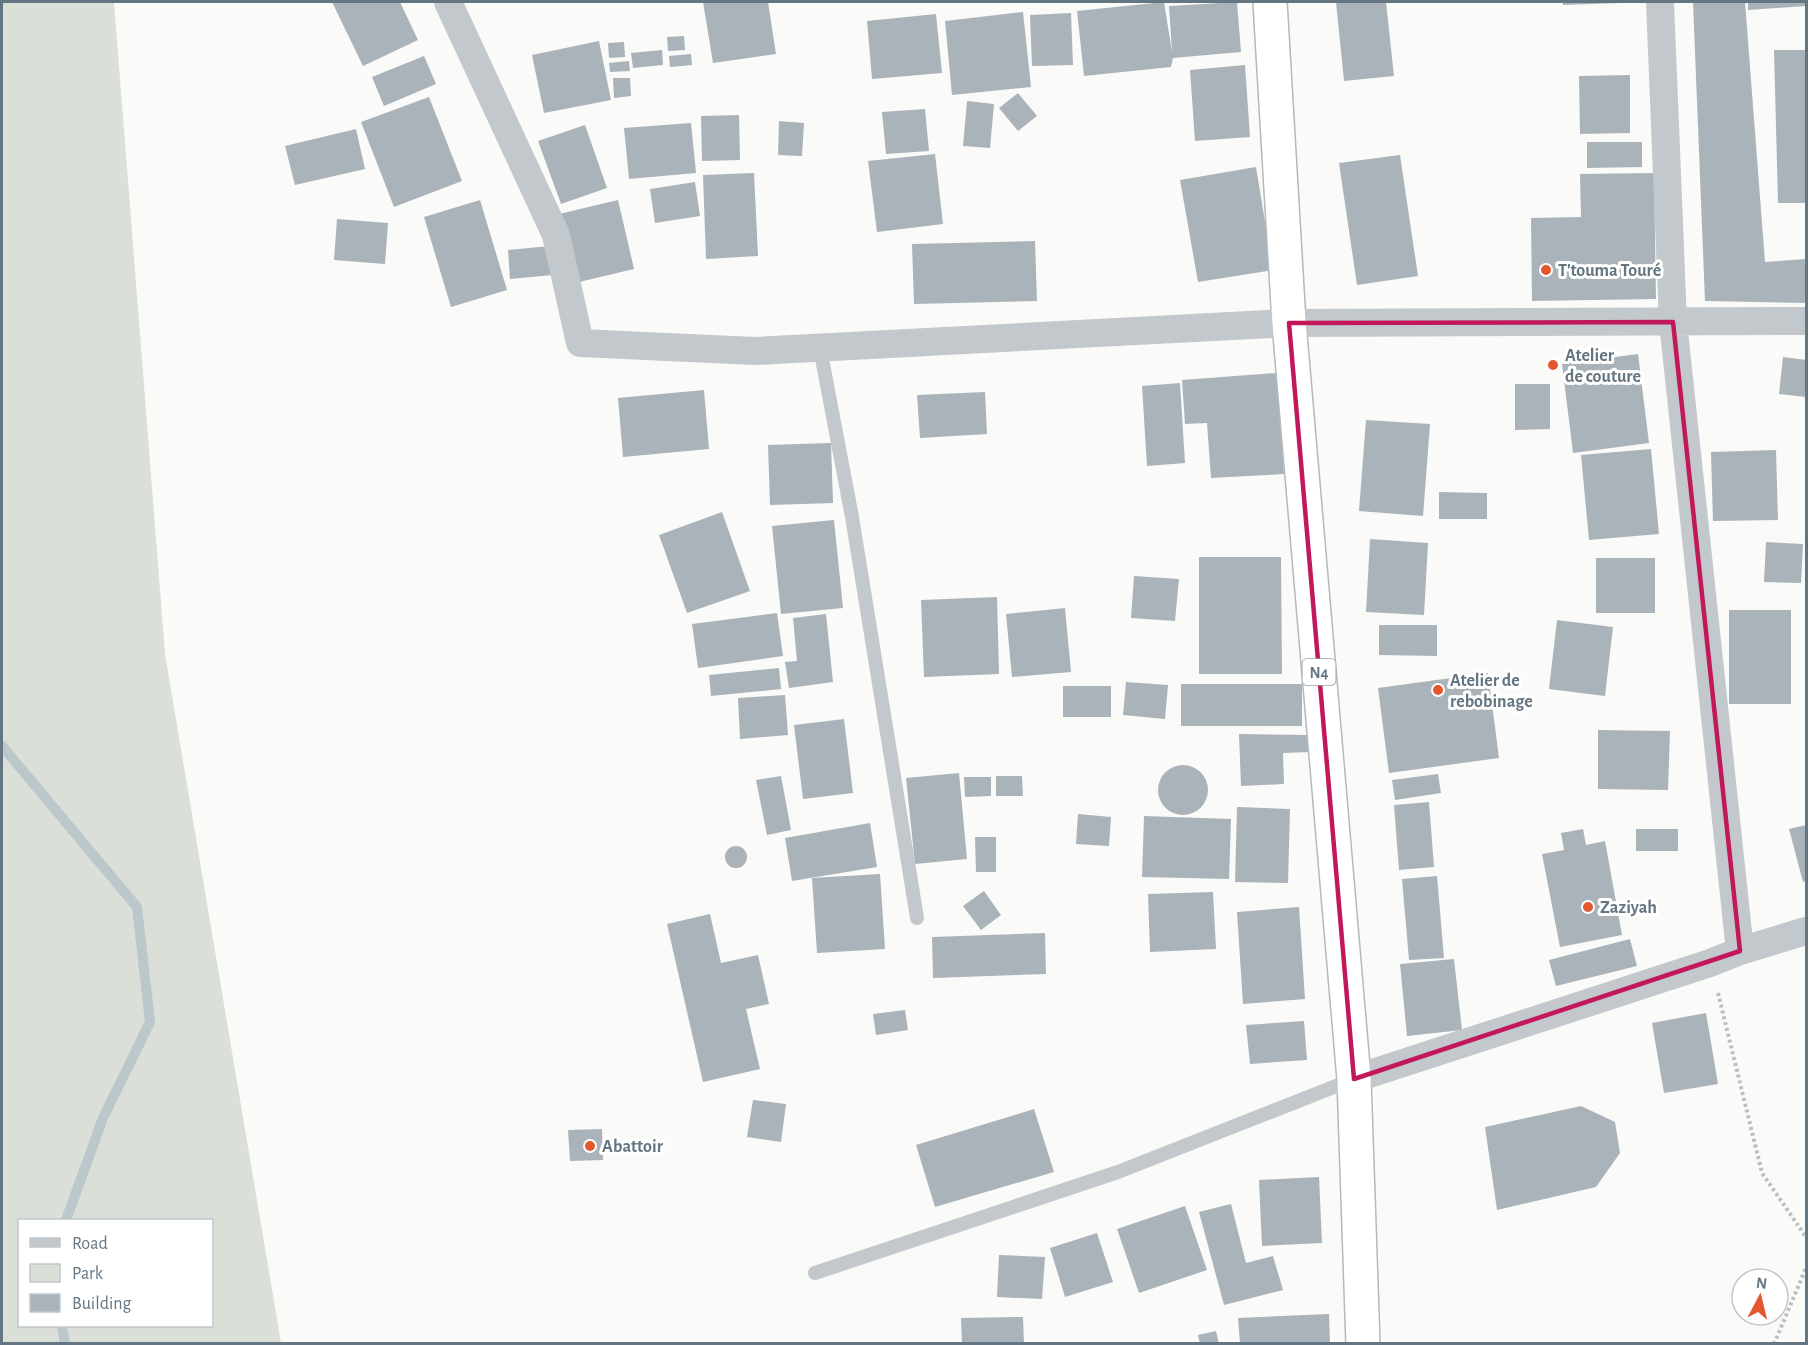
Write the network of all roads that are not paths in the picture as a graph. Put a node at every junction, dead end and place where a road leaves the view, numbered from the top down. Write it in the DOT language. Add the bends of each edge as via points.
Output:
graph roads {
  1 [pos="448,2"];
  2 [pos="1270,2"];
  3 [pos="1660,2"];
  4 [pos="1806,321"];
  5 [pos="1673,322"];
  6 [pos="1289,323"];
  7 [pos="820,348"];
  8 [pos="917,918"];
  9 [pos="1806,932"];
  10 [pos="1740,951"];
  11 [pos="1354,1079"];
  12 [pos="815,1273"];
  13 [pos="1363,1344"];
  1 -- 7 [label="street" via="556,235 580,343 754,351"];
  2 -- 6 [label="highway, N4"];
  3 -- 5 [label="street"];
  4 -- 5 [label="street"];
  5 -- 6 [label="street"];
  5 -- 10 [label="street"];
  6 -- 7 [label="street"];
  6 -- 11 [label="highway, N4"];
  7 -- 8 [label="lane" via="852,517"];
  9 -- 10 [label="street"];
  10 -- 11 [label="street"];
  11 -- 12 [label="lane" via="1118,1172"];
  11 -- 13 [label="highway, N4"];
}
